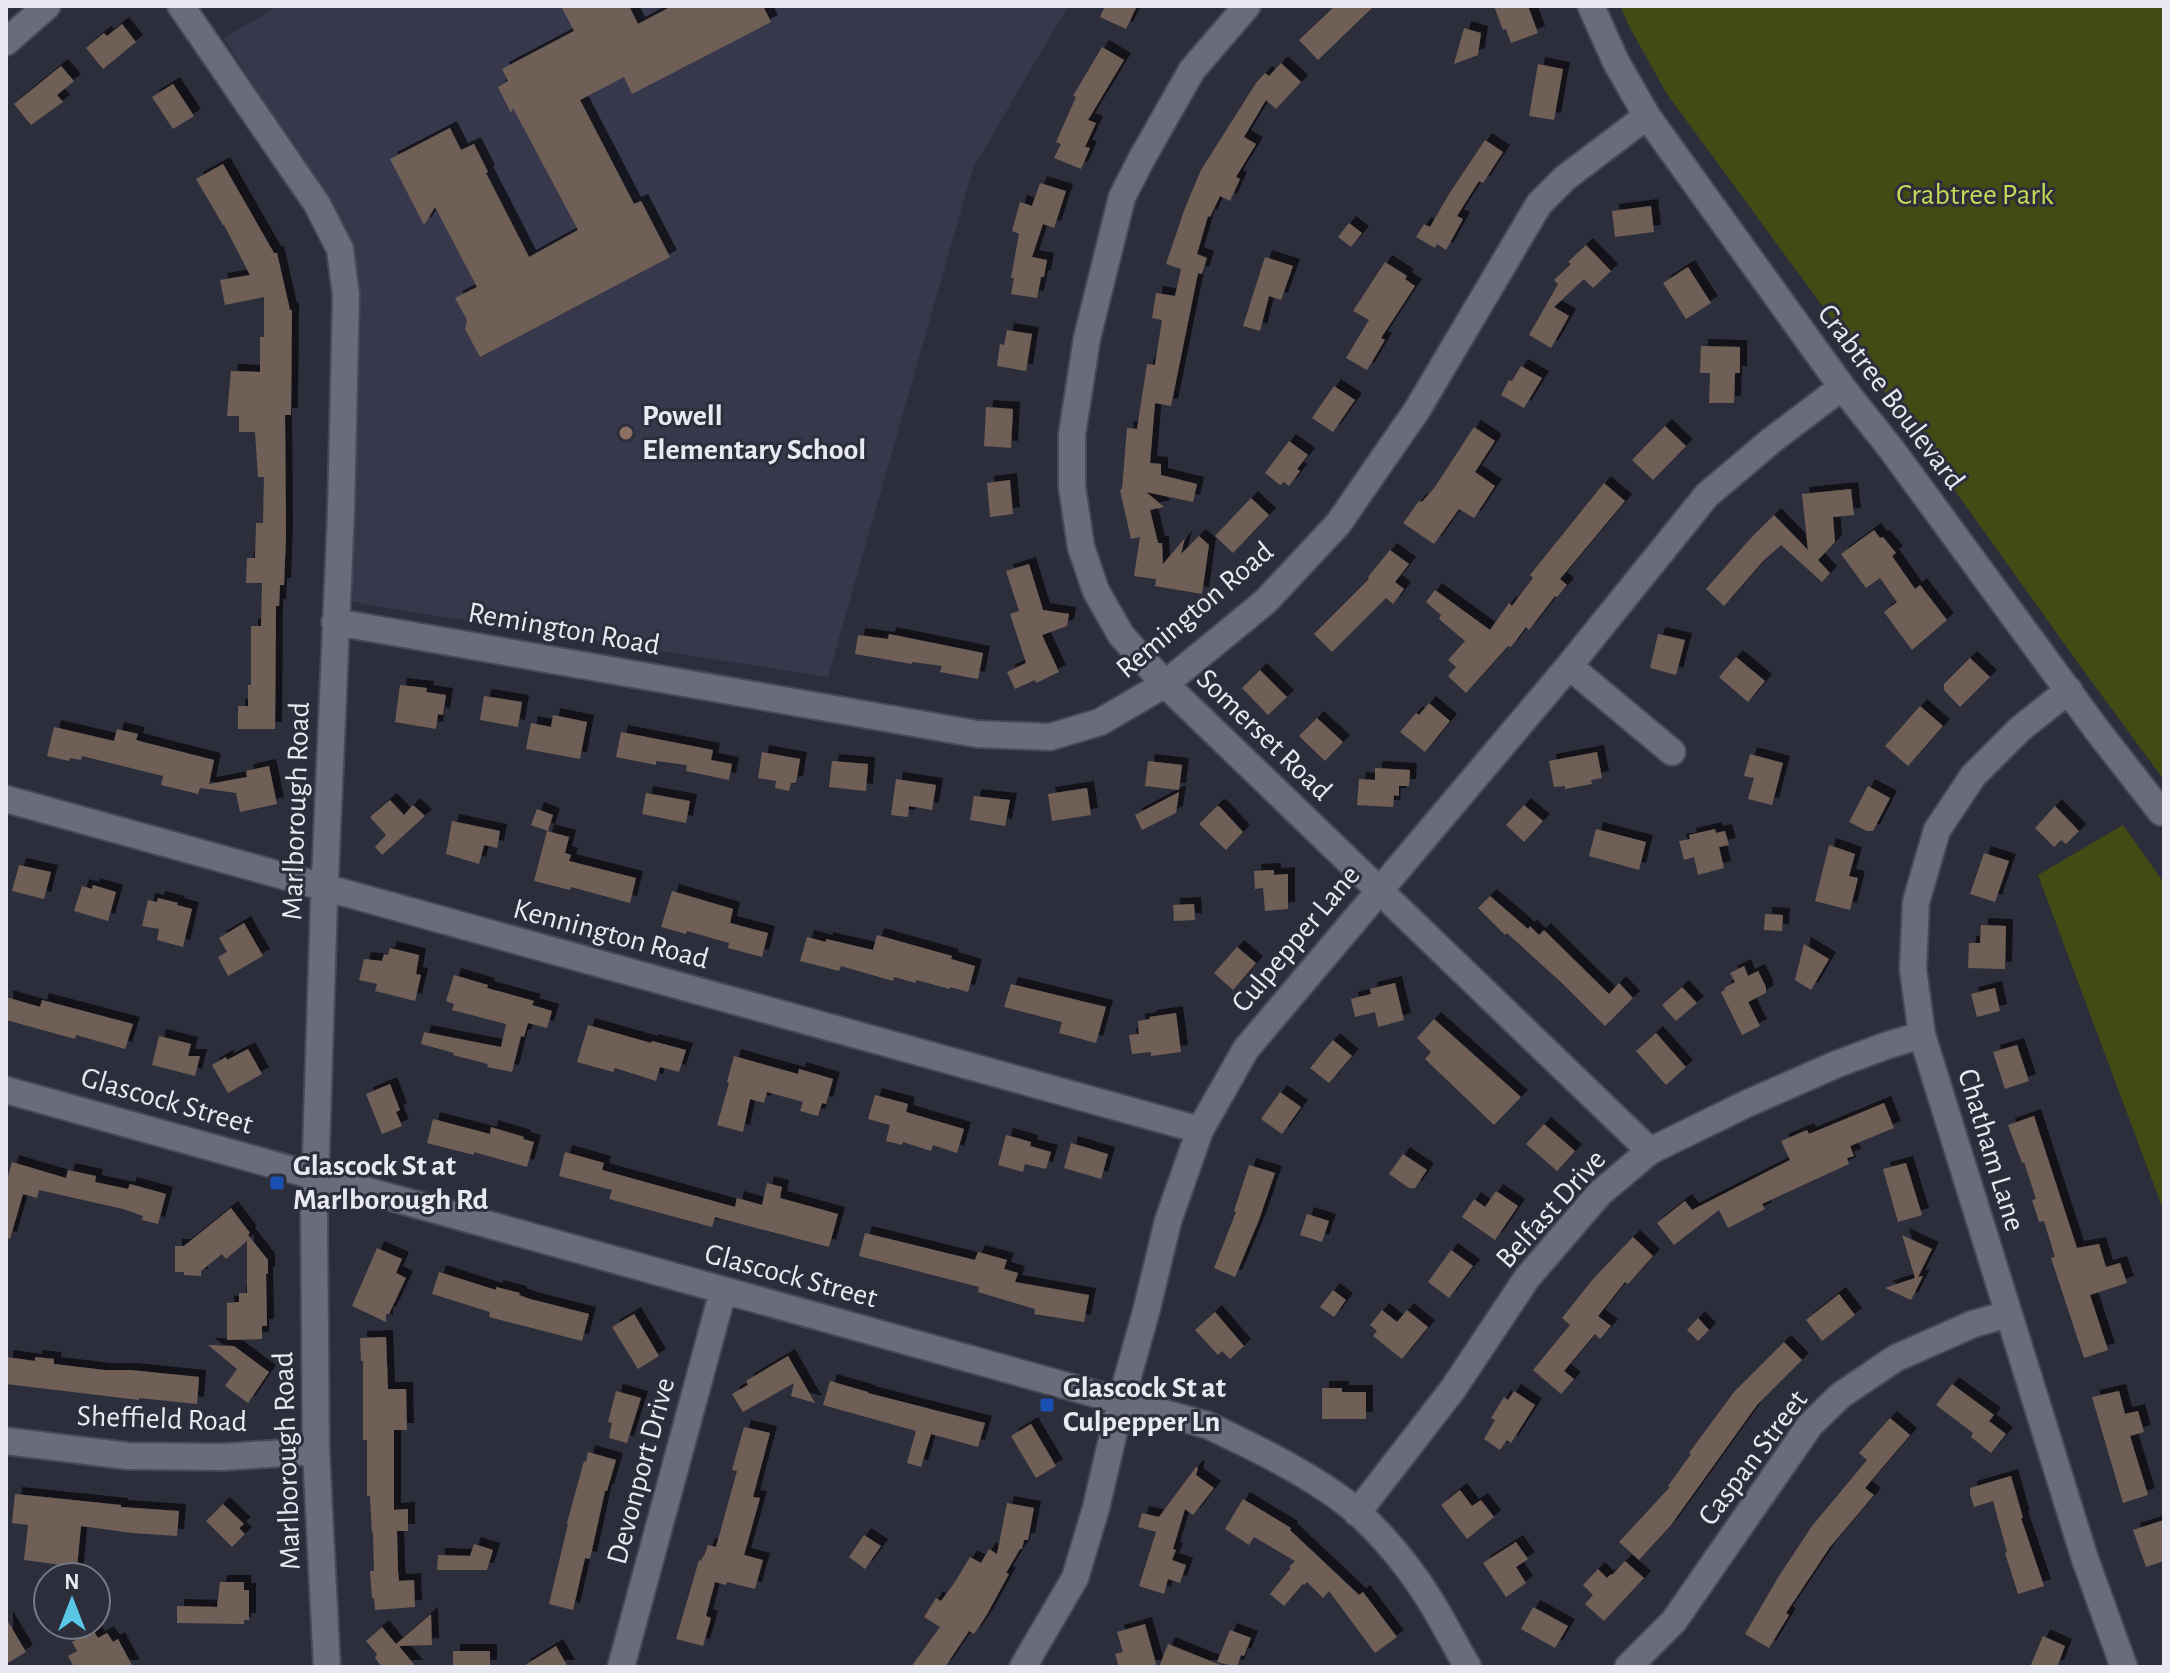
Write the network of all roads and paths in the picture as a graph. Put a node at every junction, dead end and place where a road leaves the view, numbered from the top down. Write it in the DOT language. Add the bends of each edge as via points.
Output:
graph roads {
  1 [pos="47,6"];
  2 [pos="181,6"];
  3 [pos="1247,6"];
  4 [pos="1591,6"];
  5 [pos="6,42"];
  6 [pos="1647,116"];
  7 [pos="1842,387"];
  8 [pos="335,622"];
  9 [pos="1569,666"];
  10 [pos="1165,684"];
  11 [pos="2069,690"];
  12 [pos="1672,752"];
  13 [pos="6,799"];
  14 [pos="2161,812"];
  15 [pos="325,889"];
  16 [pos="1379,890"];
  17 [pos="1922,1035"];
  18 [pos="6,1090"];
  19 [pos="1200,1130"];
  20 [pos="1650,1151"];
  21 [pos="316,1178"];
  22 [pos="723,1291"];
  23 [pos="2008,1314"];
  24 [pos="1121,1401"];
  25 [pos="6,1441"];
  26 [pos="316,1451"];
  27 [pos="1357,1513"];
  28 [pos="327,1667"];
  29 [pos="621,1667"];
  30 [pos="1023,1667"];
  31 [pos="1468,1667"];
  32 [pos="1628,1667"];
  33 [pos="2124,1667"];
  1 -- 5 [label="street"];
  2 -- 8 [label="street, Marlborough Road" via="317,204 340,249 346,295"];
  3 -- 10 [label="street, Somerset Road" via="1192,70 1122,197 1087,338 1072,434 1072,487 1081,547 1096,591 1121,635"];
  4 -- 6 [label="street, Crabtree Boulevard"];
  6 -- 7 [label="street, Crabtree Boulevard"];
  6 -- 10 [label="street, Remington Road" via="1539,204 1417,410 1338,524 1266,601"];
  7 -- 9 [label="street, Culpepper Lane" via="1707,495"];
  7 -- 11 [label="street, Crabtree Boulevard"];
  8 -- 10 [label="street, Remington Road" via="977,734 1050,737 1100,722"];
  8 -- 15 [label="street, Marlborough Road"];
  9 -- 12 [label="street"];
  9 -- 16 [label="street, Culpepper Lane"];
  10 -- 16 [label="street, Somerset Road"];
  11 -- 14 [label="street, Crabtree Boulevard"];
  11 -- 17 [label="street, Chatham Lane" via="1973,776 1937,830 1916,902 1913,969"];
  13 -- 15 [label="street, Kennington Road"];
  15 -- 19 [label="street, Kennington Road"];
  15 -- 21 [label="street, Marlborough Road"];
  16 -- 19 [label="street, Culpepper Lane" via="1246,1049"];
  16 -- 20 [label="street, Somerset Road"];
  17 -- 20 [label="street, Belfast Drive" via="1837,1064"];
  17 -- 23 [label="street, Chatham Lane"];
  18 -- 21 [label="street, Glascock Street"];
  19 -- 24 [label="street, Culpepper Lane" via="1168,1221"];
  20 -- 27 [label="street, Belfast Drive" via="1600,1193 1527,1278 1453,1389"];
  21 -- 22 [label="street, Glascock Street"];
  21 -- 26 [label="street, Marlborough Road"];
  22 -- 24 [label="street, Glascock Street"];
  22 -- 29 [label="street, Devonport Drive"];
  23 -- 32 [label="street, Caspan Street" via="1896,1358 1841,1395 1810,1425 1674,1621"];
  23 -- 33 [label="street, Chatham Lane"];
  24 -- 27 [label="street, Glascock Street" via="1207,1425 1274,1457"];
  24 -- 30 [label="street, Culpepper Lane" via="1075,1578"];
  25 -- 26 [label="street, Sheffield Road" via="128,1456"];
  26 -- 28 [label="street, Marlborough Road"];
  27 -- 31 [label="street, Glascock Street" via="1428,1596"];
}
